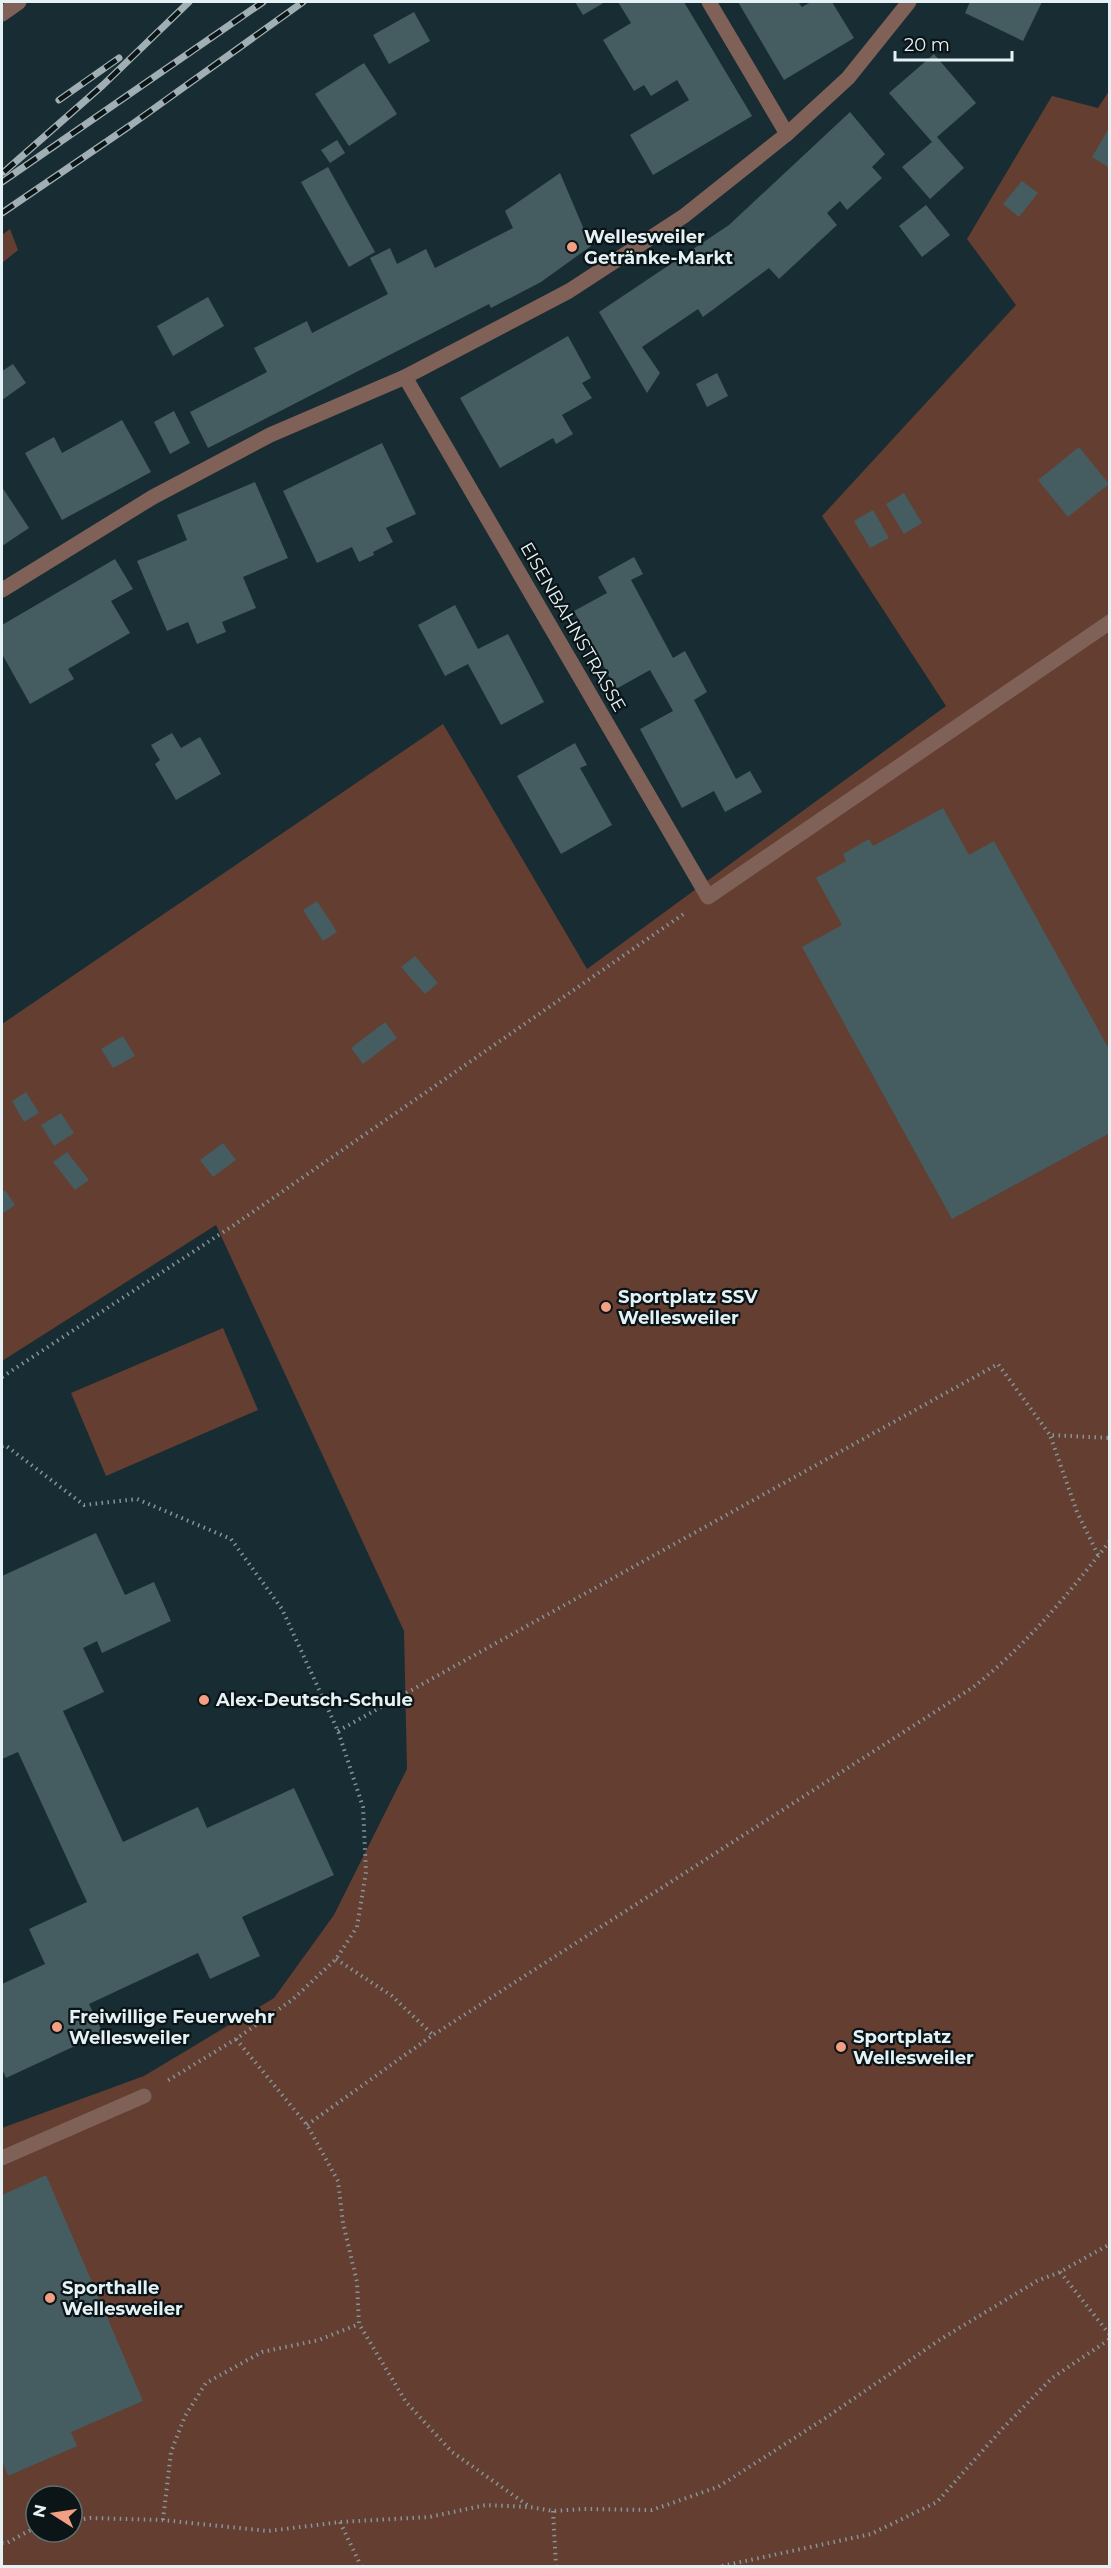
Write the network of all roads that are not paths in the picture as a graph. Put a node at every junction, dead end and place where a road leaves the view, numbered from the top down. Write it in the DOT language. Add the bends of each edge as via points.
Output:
graph roads {
  1 [pos="19,2"];
  2 [pos="709,2"];
  3 [pos="909,2"];
  4 [pos="2,14"];
  5 [pos="787,134"];
  6 [pos="405,377"];
  7 [pos="2,590"];
  8 [pos="1110,622"];
  9 [pos="144,2096"];
  10 [pos="2,2158"];
  1 -- 4 [label="street"];
  2 -- 5 [label="street"];
  3 -- 5 [label="street" via="848,78"];
  5 -- 6 [label="street" via="684,216 569,291"];
  6 -- 7 [label="street" via="270,435 153,497"];
  6 -- 8 [label="street, EISENBAHNSTRASSE" via="708,897"];
  9 -- 10 [label="street"];
}
